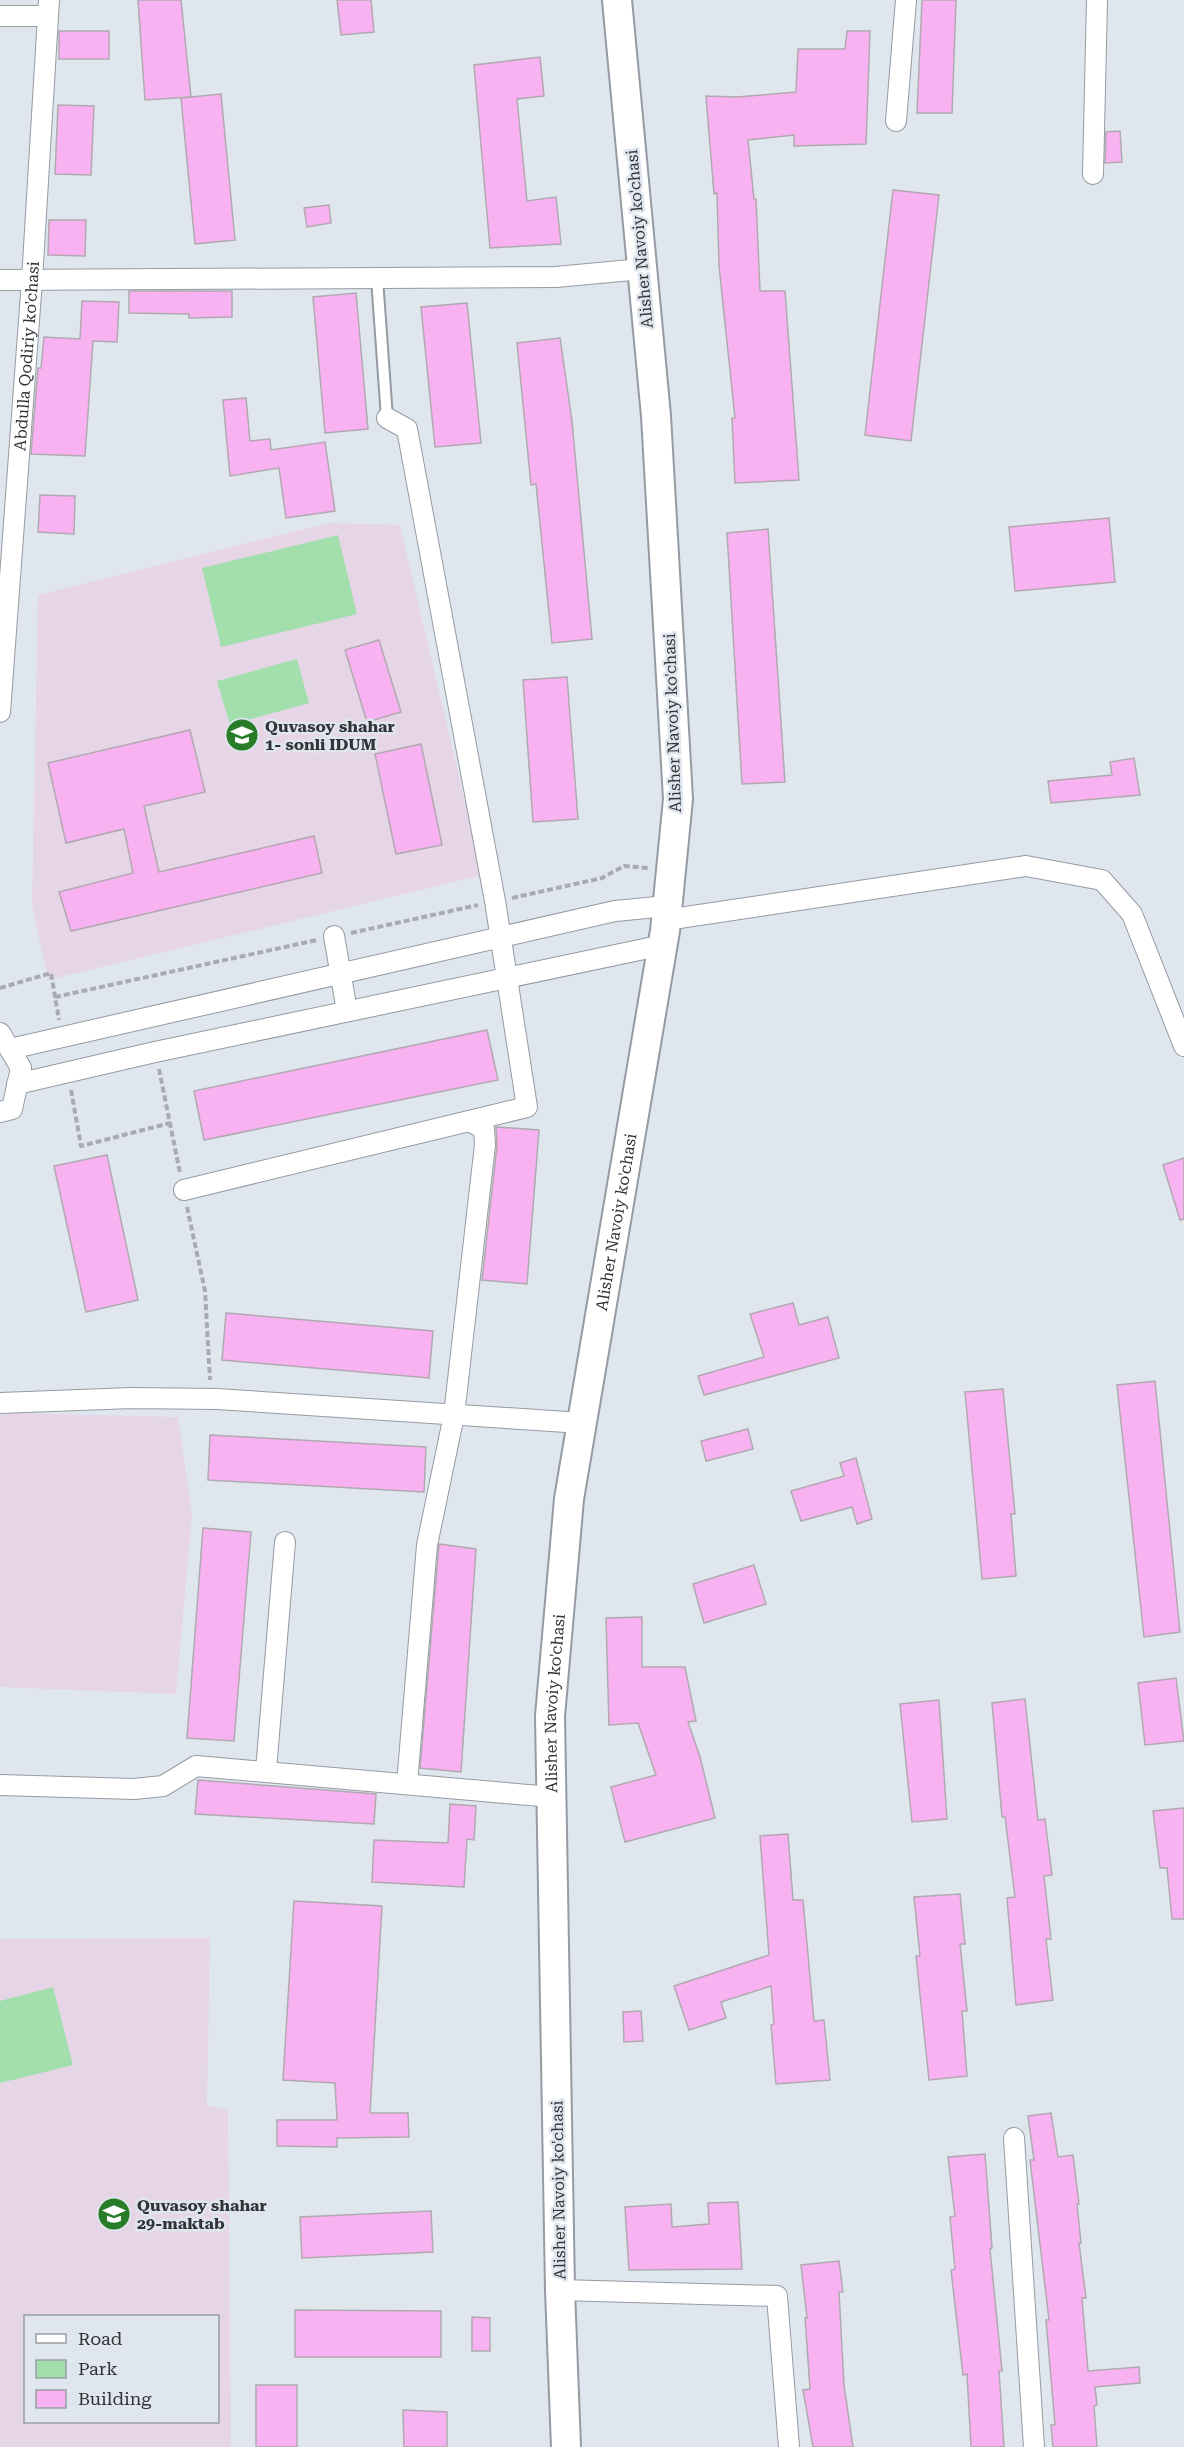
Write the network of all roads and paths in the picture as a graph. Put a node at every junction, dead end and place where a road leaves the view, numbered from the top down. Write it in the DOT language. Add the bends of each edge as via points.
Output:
graph roads {
  1 [pos="617,0"];
  2 [pos="906,0"];
  3 [pos="1097,0"];
  4 [pos="48,8"];
  5 [pos="0,16"];
  6 [pos="896,121"];
  7 [pos="1093,174"];
  8 [pos="642,269"];
  9 [pos="377,278"];
  10 [pos="0,280"];
  11 [pos="32,280"];
  12 [pos="387,418"];
  13 [pos="6,561"];
  14 [pos="0,712"];
  15 [pos="671,869"];
  16 [pos="495,902"];
  17 [pos="665,924"];
  18 [pos="334,936"];
  19 [pos="501,937"];
  20 [pos="341,973"];
  21 [pos="505,978"];
  22 [pos="55,997"];
  23 [pos="347,1011"];
  24 [pos="5,1041"];
  25 [pos="1184,1046"];
  26 [pos="17,1084"];
  27 [pos="0,1112"];
  28 [pos="469,1121"];
  29 [pos="184,1190"];
  30 [pos="0,1403"];
  31 [pos="454,1415"];
  32 [pos="582,1424"];
  33 [pos="285,1542"];
  34 [pos="266,1770"];
  35 [pos="407,1784"];
  36 [pos="0,1785"];
  37 [pos="552,1797"];
  38 [pos="1014,2138"];
  39 [pos="560,2290"];
  40 [pos="566,2447"];
  41 [pos="789,2447"];
  42 [pos="1034,2447"];
  1 -- 8 [label="street, Alisher Navoiy ko'chasi"];
  2 -- 6 [label="street"];
  3 -- 7 [label="street"];
  4 -- 5 [label="street"];
  4 -- 11 [label="street, Abdulla Qodiriy ko'chasi"];
  8 -- 9 [label="street" via="556,277"];
  8 -- 15 [label="street, Alisher Navoiy ko'chasi" via="656,416 678,799"];
  9 -- 11 [label="street"];
  9 -- 12 [label="lane"];
  10 -- 11 [label="street"];
  11 -- 13 [label="street, Abdulla Qodiriy ko'chasi"];
  12 -- 16 [label="street" via="408,429"];
  13 -- 14 [label="street, Abdulla Qodiriy ko'chasi"];
  15 -- 16 [label="path" via="624,866 602,878"];
  15 -- 17 [label="street, Alisher Navoiy ko'chasi"];
  16 -- 18 [label="path"];
  16 -- 19 [label="street"];
  17 -- 19 [label="street" via="615,911"];
  17 -- 21 [label="street"];
  17 -- 25 [label="street" via="1026,866 1102,880 1132,914"];
  17 -- 32 [label="street, Alisher Navoiy ko'chasi"];
  18 -- 20 [label="street"];
  18 -- 22 [label="path"];
  19 -- 20 [label="street"];
  19 -- 21 [label="street"];
  20 -- 23 [label="street"];
  20 -- 24 [label="street"];
  21 -- 23 [label="street"];
  21 -- 28 [label="street" via="527,1107"];
  23 -- 26 [label="street"];
  24 -- 26 [label="street" via="21,1068"];
  26 -- 27 [label="street" via="12,1109"];
  28 -- 29 [label="street"];
  28 -- 31 [label="street" via="484,1130 485,1145"];
  30 -- 31 [label="street" via="217,1399"];
  31 -- 32 [label="street"];
  31 -- 35 [label="street" via="427,1545"];
  32 -- 37 [label="street, Alisher Navoiy ko'chasi" via="569,1499 551,1705"];
  33 -- 34 [label="street"];
  34 -- 35 [label="street"];
  34 -- 36 [label="street" via="196,1766 163,1786 135,1790"];
  35 -- 37 [label="street"];
  37 -- 39 [label="street, Alisher Navoiy ko'chasi"];
  38 -- 42 [label="street"];
  39 -- 40 [label="street, Alisher Navoiy ko'chasi"];
  39 -- 41 [label="street" via="777,2296"];
}
